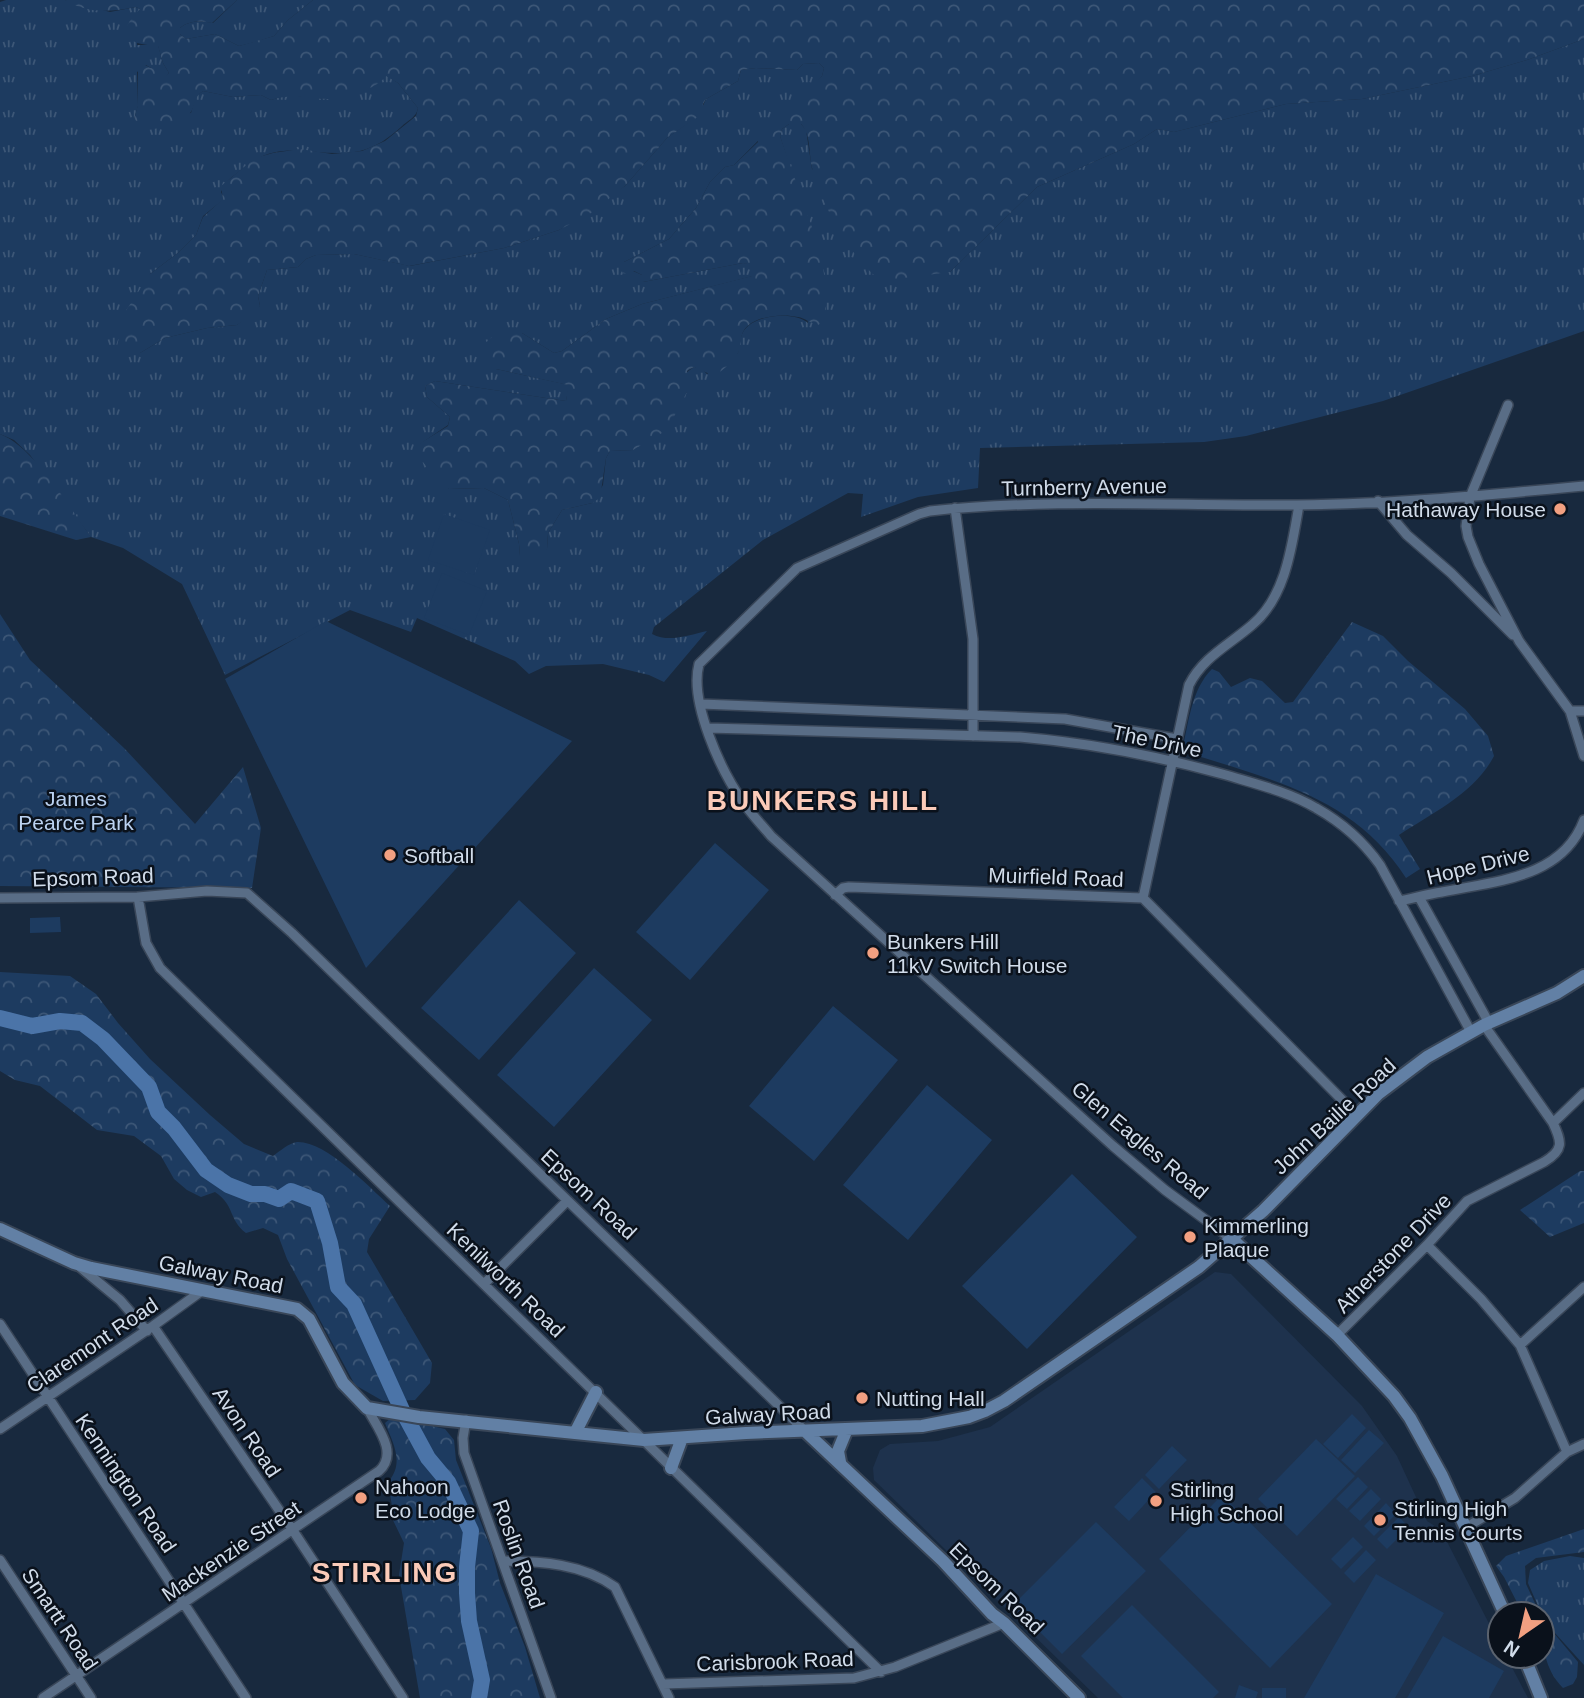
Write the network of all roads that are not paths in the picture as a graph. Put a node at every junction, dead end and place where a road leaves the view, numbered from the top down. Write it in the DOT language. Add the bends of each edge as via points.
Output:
graph roads {
  1 [pos="1508,405"];
  2 [pos="1584,486"];
  3 [pos="1470,497"];
  4 [pos="1378,501"];
  5 [pos="1299,505"];
  6 [pos="955,508"];
  7 [pos="1519,641"];
  8 [pos="701,704"];
  9 [pos="1570,711"];
  10 [pos="1584,711"];
  11 [pos="973,714"];
  12 [pos="708,728"];
  13 [pos="972,736"];
  14 [pos="1177,739"];
  15 [pos="1584,756"];
  16 [pos="1172,760"];
  17 [pos="1584,820"];
  18 [pos="835,895"];
  19 [pos="138,897"];
  20 [pos="1419,897"];
  21 [pos="0,898"];
  22 [pos="1143,898"];
  23 [pos="1399,901"];
  24 [pos="1584,976"];
  25 [pos="1487,1024"];
  26 [pos="1471,1032"];
  27 [pos="1584,1093"];
  28 [pos="1357,1115"];
  29 [pos="1553,1123"];
  30 [pos="567,1201"];
  31 [pos="0,1229"];
  32 [pos="1233,1240"];
  33 [pos="1427,1245"];
  34 [pos="74,1262"];
  35 [pos="484,1284"];
  36 [pos="1584,1287"];
  37 [pos="203,1290"];
  38 [pos="0,1324"];
  39 [pos="150,1329"];
  40 [pos="1337,1335"];
  41 [pos="1520,1345"];
  42 [pos="596,1392"];
  43 [pos="47,1397"];
  44 [pos="366,1408"];
  45 [pos="467,1420"];
  46 [pos="0,1429"];
  47 [pos="847,1429"];
  48 [pos="805,1431"];
  49 [pos="575,1433"];
  50 [pos="682,1437"];
  51 [pos="645,1440"];
  52 [pos="1584,1444"];
  53 [pos="1567,1452"];
  54 [pos="840,1462"];
  55 [pos="671,1468"];
  56 [pos="1465,1528"];
  57 [pos="292,1529"];
  58 [pos="0,1560"];
  59 [pos="503,1561"];
  60 [pos="1498,1600"];
  61 [pos="185,1603"];
  62 [pos="1004,1623"];
  63 [pos="1530,1670"];
  64 [pos="881,1672"];
  65 [pos="1532,1674"];
  66 [pos="77,1676"];
  67 [pos="663,1684"];
  68 [pos="43,1698"];
  69 [pos="91,1698"];
  70 [pos="246,1698"];
  71 [pos="403,1698"];
  72 [pos="551,1698"];
  73 [pos="669,1698"];
  74 [pos="1079,1698"];
  75 [pos="1541,1698"];
  76 [pos="1550,1698"];
  1 -- 3 [label="street"];
  2 -- 3 [label="street, Turnberry Avenue"];
  3 -- 4 [label="street, Turnberry Avenue"];
  3 -- 7 [label="street" via="1466,526 1471,547"];
  4 -- 5 [label="street, Turnberry Avenue"];
  4 -- 7 [label="street" via="1407,535"];
  5 -- 6 [label="street, Turnberry Avenue" via="1049,502"];
  5 -- 14 [label="street" via="1285,570 1269,606 1194,676"];
  6 -- 8 [label="street, Turnberry Avenue" via="919,514 797,568 699,664"];
  6 -- 11 [label="street" via="973,639"];
  7 -- 9 [label="street"];
  8 -- 11 [label="street, The Drive"];
  8 -- 12 [label="street, Turnberry Avenue"];
  9 -- 10 [label="street"];
  9 -- 15 [label="street"];
  11 -- 13 [label="street"];
  11 -- 14 [label="street, The Drive" via="1065,719"];
  12 -- 13 [label="street, The Drive"];
  12 -- 18 [label="street, Glen Eagles Road" via="724,771 744,804 771,836"];
  13 -- 16 [label="street, The Drive" via="1063,740"];
  14 -- 16 [label="street"];
  16 -- 22 [label="street"];
  16 -- 23 [label="street, The Drive" via="1256,784 1317,808 1365,845"];
  17 -- 20 [label="street, Hope Drive" via="1568,848 1543,867"];
  18 -- 22 [label="street, Muirfield Road" via="849,887"];
  18 -- 32 [label="street, Glen Eagles Road" via="1113,1146"];
  19 -- 21 [label="street, Epsom Road"];
  19 -- 30 [label="street, Epsom Road" via="247,892"];
  19 -- 35 [label="street, Kenilworth Road" via="146,943 160,968"];
  20 -- 23 [label="street, Hope Drive"];
  20 -- 25 [label="street"];
  22 -- 28 [label="street, Muirfield Road"];
  23 -- 26 [label="street, The Drive"];
  24 -- 25 [label="street, John Bailie Road"];
  25 -- 26 [label="street, John Bailie Road"];
  25 -- 29 [label="street"];
  26 -- 28 [label="street, John Bailie Road" via="1427,1057"];
  27 -- 29 [label="street"];
  28 -- 32 [label="street, John Bailie Road"];
  29 -- 33 [label="street, Atherstone Drive" via="1560,1138 1554,1156 1467,1201"];
  30 -- 35 [label="street"];
  30 -- 48 [label="street, Epsom Road"];
  31 -- 34 [label="street, Galway Road"];
  32 -- 40 [label="street, Glen Eagles Road"];
  32 -- 47 [label="street, Galway Road" via="985,1411 945,1423"];
  33 -- 40 [label="street, Atherstone Drive"];
  33 -- 41 [label="street"];
  34 -- 37 [label="street, Galway Road"];
  34 -- 39 [label="street, Avon Road"];
  35 -- 42 [label="street, Kenilworth Road"];
  36 -- 41 [label="street"];
  37 -- 39 [label="street, Claremont Road"];
  37 -- 44 [label="street, Galway Road" via="301,1311 343,1383"];
  38 -- 43 [label="street, Kennington Road"];
  39 -- 43 [label="street, Claremont Road"];
  39 -- 57 [label="street, Avon Road"];
  40 -- 56 [label="street, Glen Eagles Road" via="1410,1418"];
  41 -- 53 [label="street"];
  42 -- 49 [label="street"];
  42 -- 51 [label="street, Kenilworth Road"];
  43 -- 46 [label="street, Claremont Road"];
  43 -- 61 [label="street, Kennington Road"];
  44 -- 45 [label="street, Galway Road"];
  44 -- 57 [label="street, Mackenzie Street" via="388,1451 386,1463"];
  45 -- 49 [label="street, Galway Road"];
  45 -- 59 [label="street, Roslin Road" via="464,1452"];
  47 -- 48 [label="street, Galway Road"];
  47 -- 54 [label="street" via="838,1451"];
  48 -- 50 [label="street, Galway Road"];
  48 -- 54 [label="street, Epsom Road"];
  49 -- 51 [label="street, Galway Road"];
  50 -- 51 [label="street, Galway Road"];
  50 -- 55 [label="street"];
  51 -- 55 [label="street, Kenilworth Road"];
  52 -- 53 [label="street"];
  53 -- 56 [label="street" via="1515,1498"];
  54 -- 62 [label="street, Epsom Road"];
  55 -- 64 [label="street, Kenilworth Road"];
  56 -- 60 [label="street, Glen Eagles Road"];
  57 -- 61 [label="street, Mackenzie Street"];
  57 -- 71 [label="street, Avon Road"];
  58 -- 66 [label="street, Smartt Road"];
  59 -- 67 [label="street" via="553,1563 615,1587"];
  59 -- 72 [label="street, Roslin Road"];
  61 -- 66 [label="street, Mackenzie Street"];
  61 -- 70 [label="street, Kennington Road"];
  62 -- 64 [label="street, Carisbrook Road"];
  62 -- 74 [label="street, Epsom Road"];
  63 -- 65 [label="street"];
  64 -- 67 [label="street, Carisbrook Road" via="855,1678"];
  65 -- 75 [label="street"];
  65 -- 76 [label="street"];
  66 -- 68 [label="street, Mackenzie Street"];
  66 -- 69 [label="street, Smartt Road"];
  67 -- 73 [label="street"];
}
